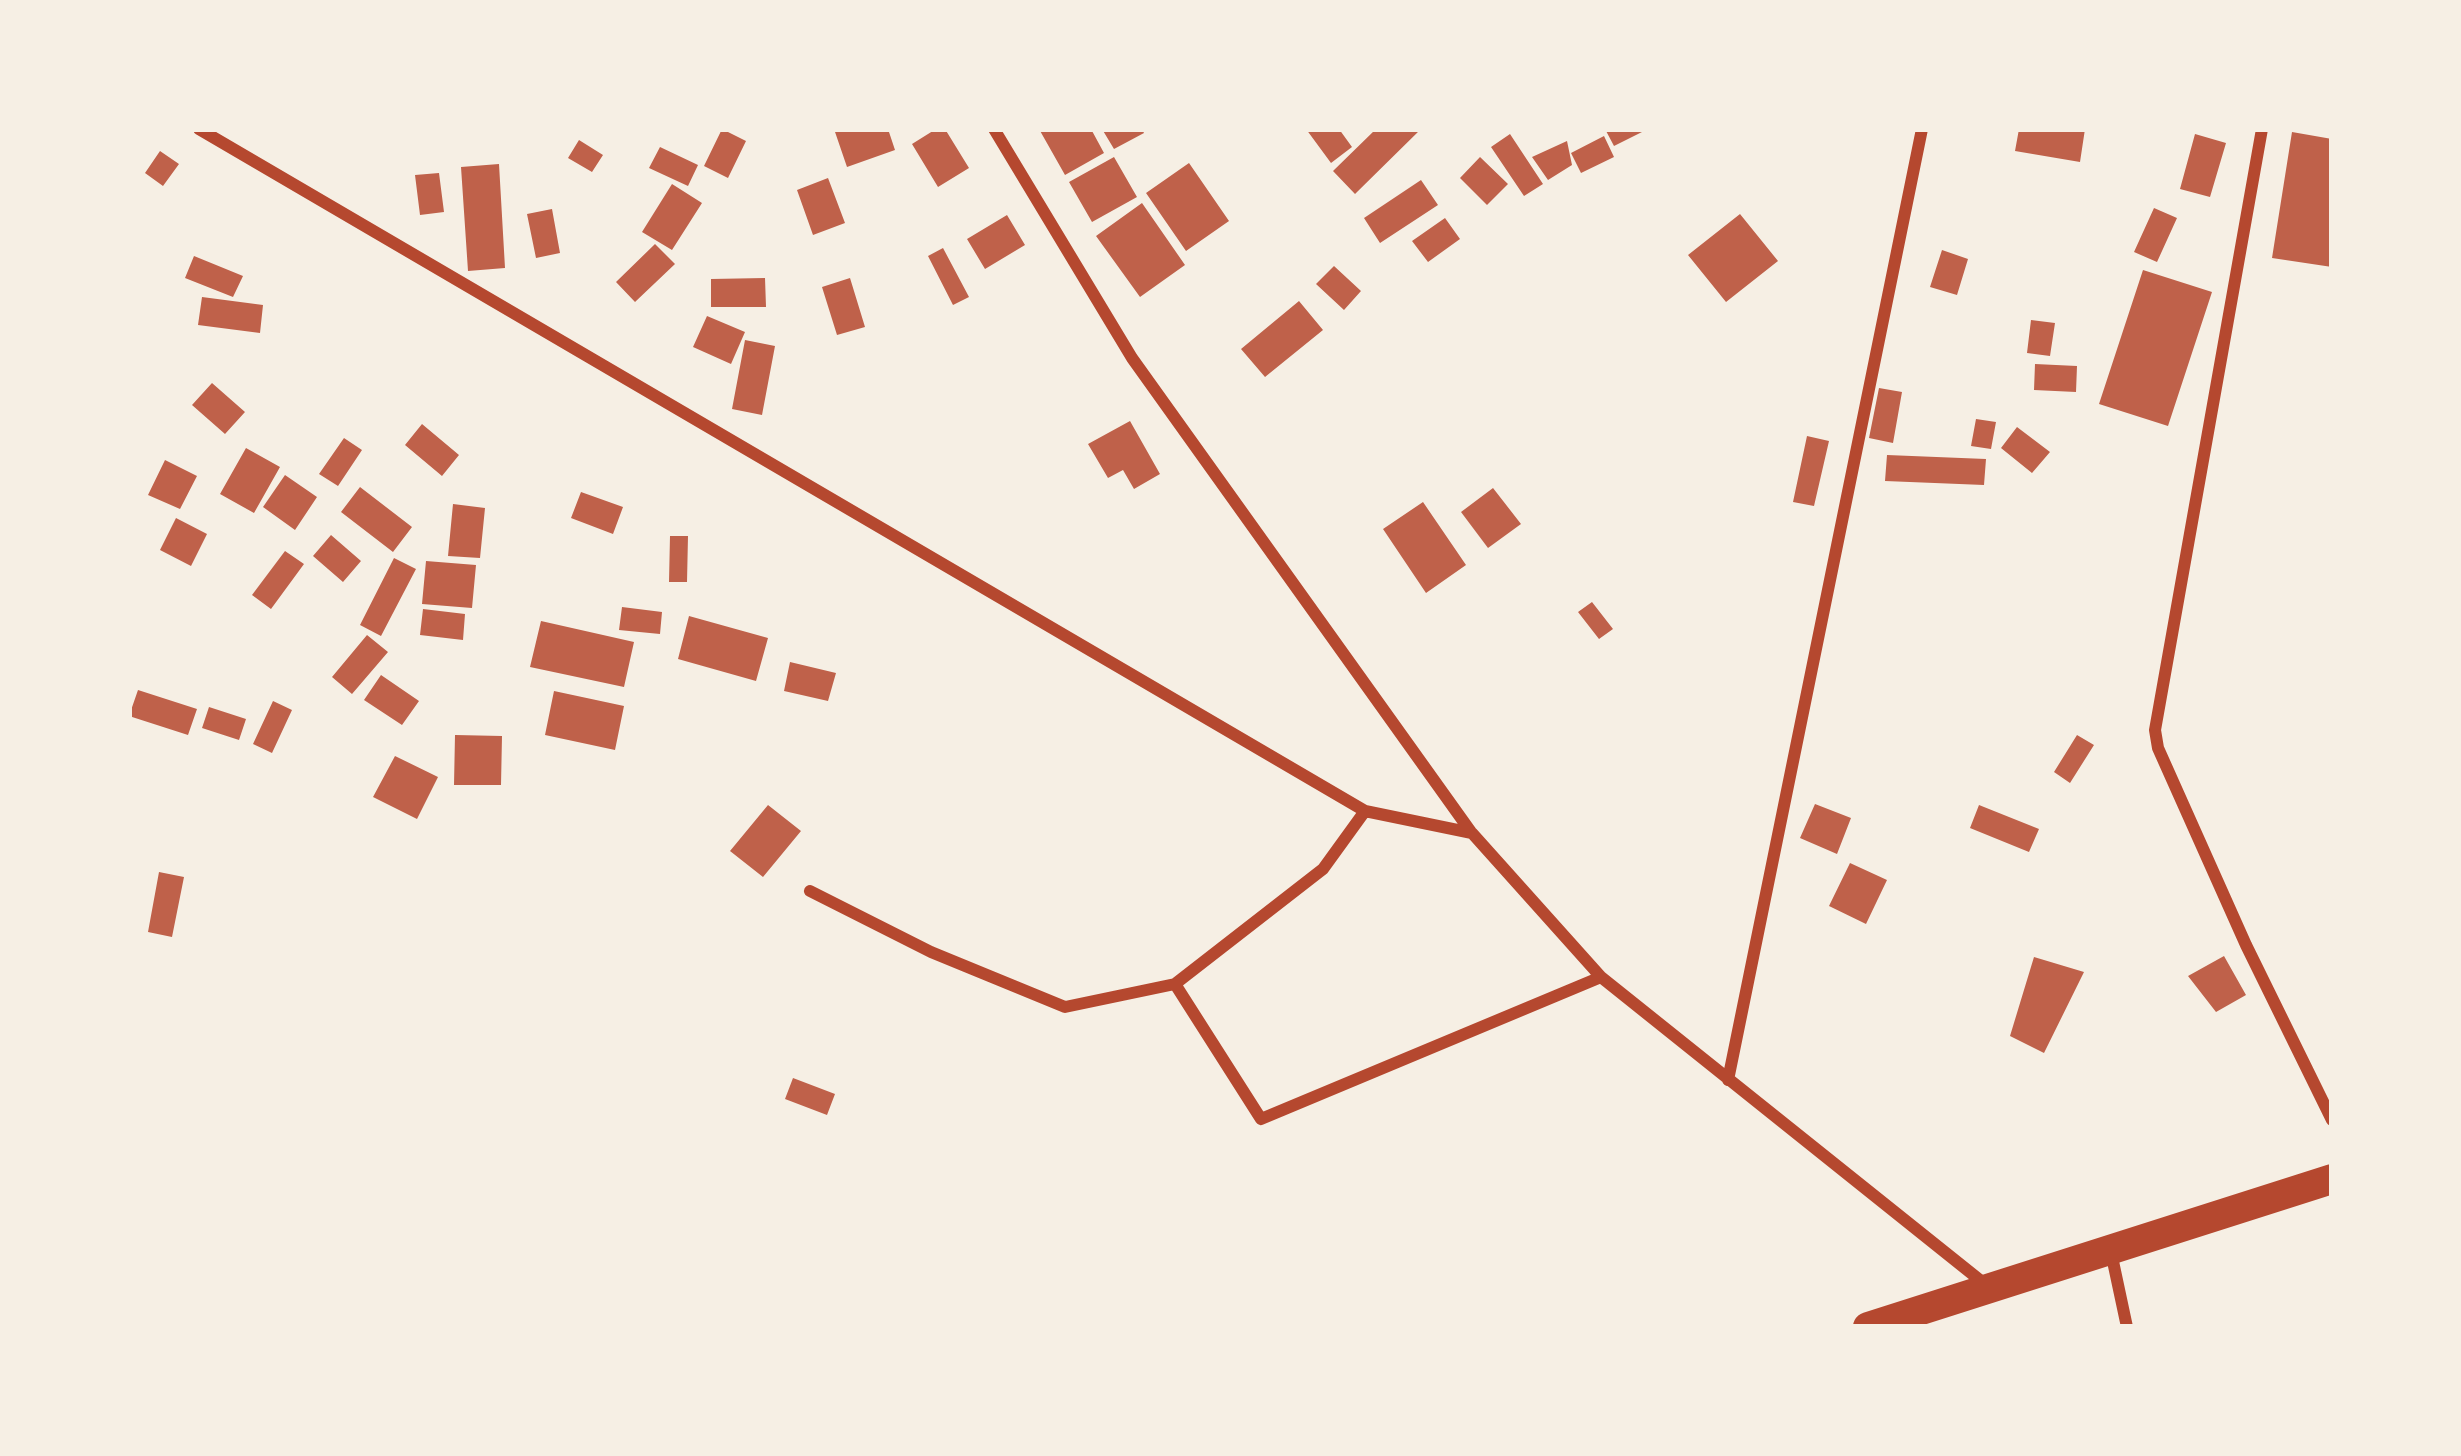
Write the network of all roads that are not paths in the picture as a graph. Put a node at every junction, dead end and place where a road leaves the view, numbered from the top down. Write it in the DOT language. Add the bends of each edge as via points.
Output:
graph roads {
  1 [pos="199,129"];
  2 [pos="994,129"];
  3 [pos="1922,129"];
  4 [pos="2262,129"];
  5 [pos="1365,811"];
  6 [pos="1472,833"];
  7 [pos="811,891"];
  8 [pos="1601,977"];
  9 [pos="1175,984"];
  10 [pos="1728,1080"];
  11 [pos="2332,1120"];
  12 [pos="2332,1179"];
  13 [pos="2111,1250"];
  14 [pos="1988,1287"];
  15 [pos="1868,1327"];
  16 [pos="2127,1327"];
  1 -- 5 [label="street"];
  2 -- 6 [label="street" via="1132,358"];
  3 -- 10 [label="street"];
  4 -- 11 [label="street" via="2155,730"];
  5 -- 6 [label="street"];
  5 -- 9 [label="street" via="1323,869"];
  6 -- 8 [label="street"];
  7 -- 9 [label="street" via="1065,1007"];
  8 -- 9 [label="street" via="1261,1119"];
  8 -- 10 [label="street"];
  10 -- 14 [label="street"];
  12 -- 13 [label="highway"];
  13 -- 14 [label="highway"];
  13 -- 16 [label="street"];
  14 -- 15 [label="highway"];
}
